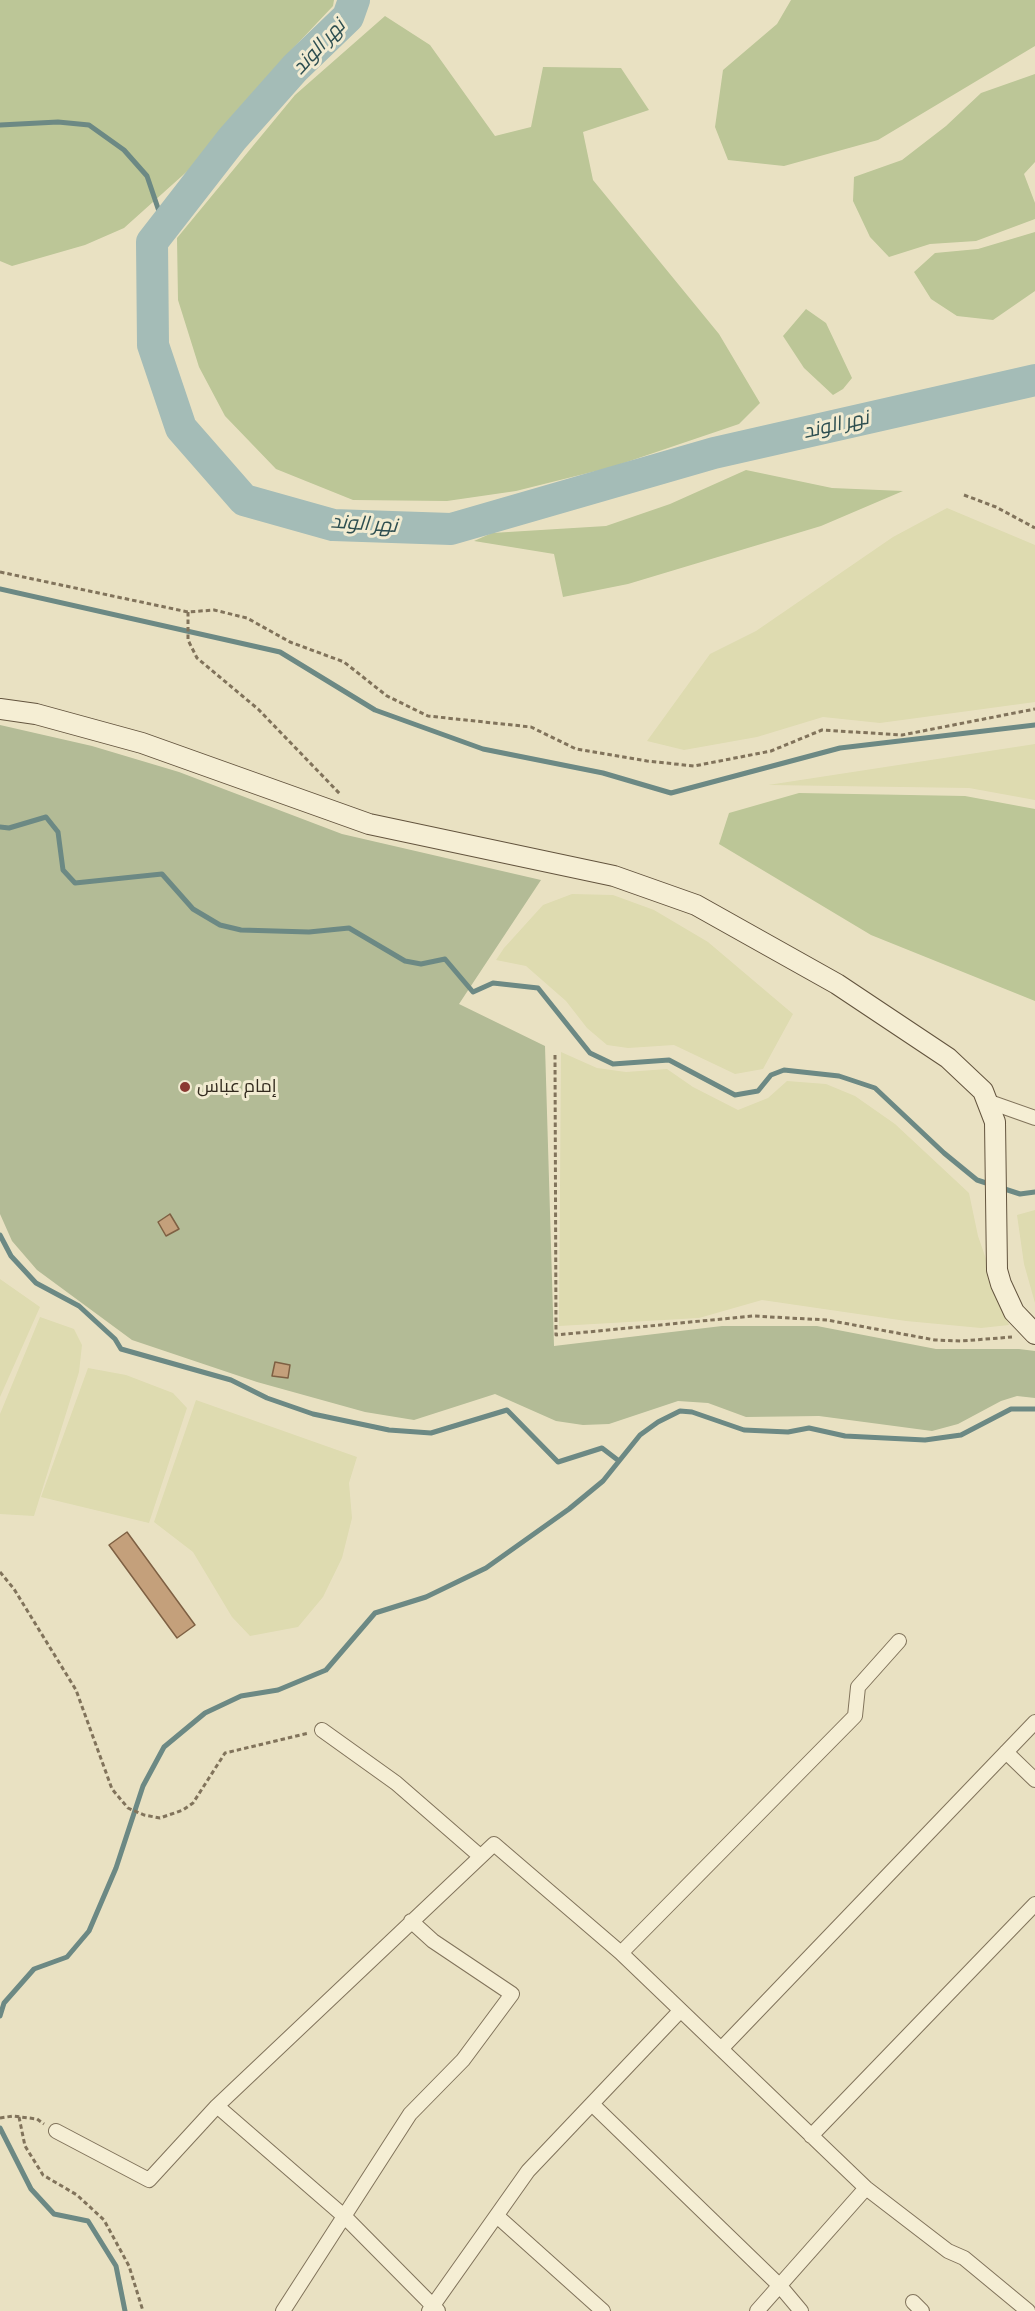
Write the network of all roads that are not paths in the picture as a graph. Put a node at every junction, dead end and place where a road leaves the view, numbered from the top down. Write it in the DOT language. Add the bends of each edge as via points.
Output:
graph roads {
  1 [pos="0,709"];
  2 [pos="987,1101"];
  3 [pos="1035,1118"];
  4 [pos="1035,1334"];
  5 [pos="899,1641"];
  6 [pos="1035,1722"];
  7 [pos="322,1730"];
  8 [pos="1006,1752"];
  9 [pos="1035,1780"];
  10 [pos="480,1856"];
  11 [pos="1035,1904"];
  12 [pos="411,1921"];
  13 [pos="621,1953"];
  14 [pos="680,2011"];
  15 [pos="721,2049"];
  16 [pos="592,2104"];
  17 [pos="217,2106"];
  18 [pos="56,2131"];
  19 [pos="811,2136"];
  20 [pos="866,2188"];
  21 [pos="497,2216"];
  22 [pos="345,2217"];
  23 [pos="780,2286"];
  24 [pos="433,2309"];
  25 [pos="283,2311"];
  26 [pos="603,2311"];
  27 [pos="757,2311"];
  28 [pos="801,2311"];
  29 [pos="1028,2311"];
  1 -- 2 [label="main road" via="36,714 142,743 369,824 614,876 696,905 837,984 948,1058 983,1091"];
  2 -- 3 [label="street"];
  2 -- 4 [label="main road" via="995,1122 995,1248 1001,1284 1014,1312"];
  5 -- 13 [label="street" via="858,1687 855,1716"];
  6 -- 8 [label="street"];
  7 -- 10 [label="street" via="396,1783"];
  8 -- 9 [label="street"];
  8 -- 15 [label="street"];
  10 -- 12 [label="street"];
  10 -- 13 [label="street" via="494,1844"];
  11 -- 19 [label="street"];
  12 -- 17 [label="street"];
  12 -- 22 [label="street" via="433,1941 512,1994 463,2060 410,2114"];
  13 -- 14 [label="street"];
  14 -- 15 [label="street"];
  14 -- 16 [label="street"];
  15 -- 19 [label="street"];
  16 -- 21 [label="street" via="528,2171"];
  16 -- 23 [label="street"];
  17 -- 18 [label="street" via="149,2180"];
  17 -- 22 [label="street"];
  19 -- 20 [label="street"];
  20 -- 23 [label="street"];
  20 -- 29 [label="street" via="948,2251 964,2258"];
  21 -- 24 [label="street"];
  21 -- 26 [label="street"];
  22 -- 24 [label="street"];
  22 -- 25 [label="street"];
  23 -- 27 [label="street"];
  23 -- 28 [label="street"];
}
